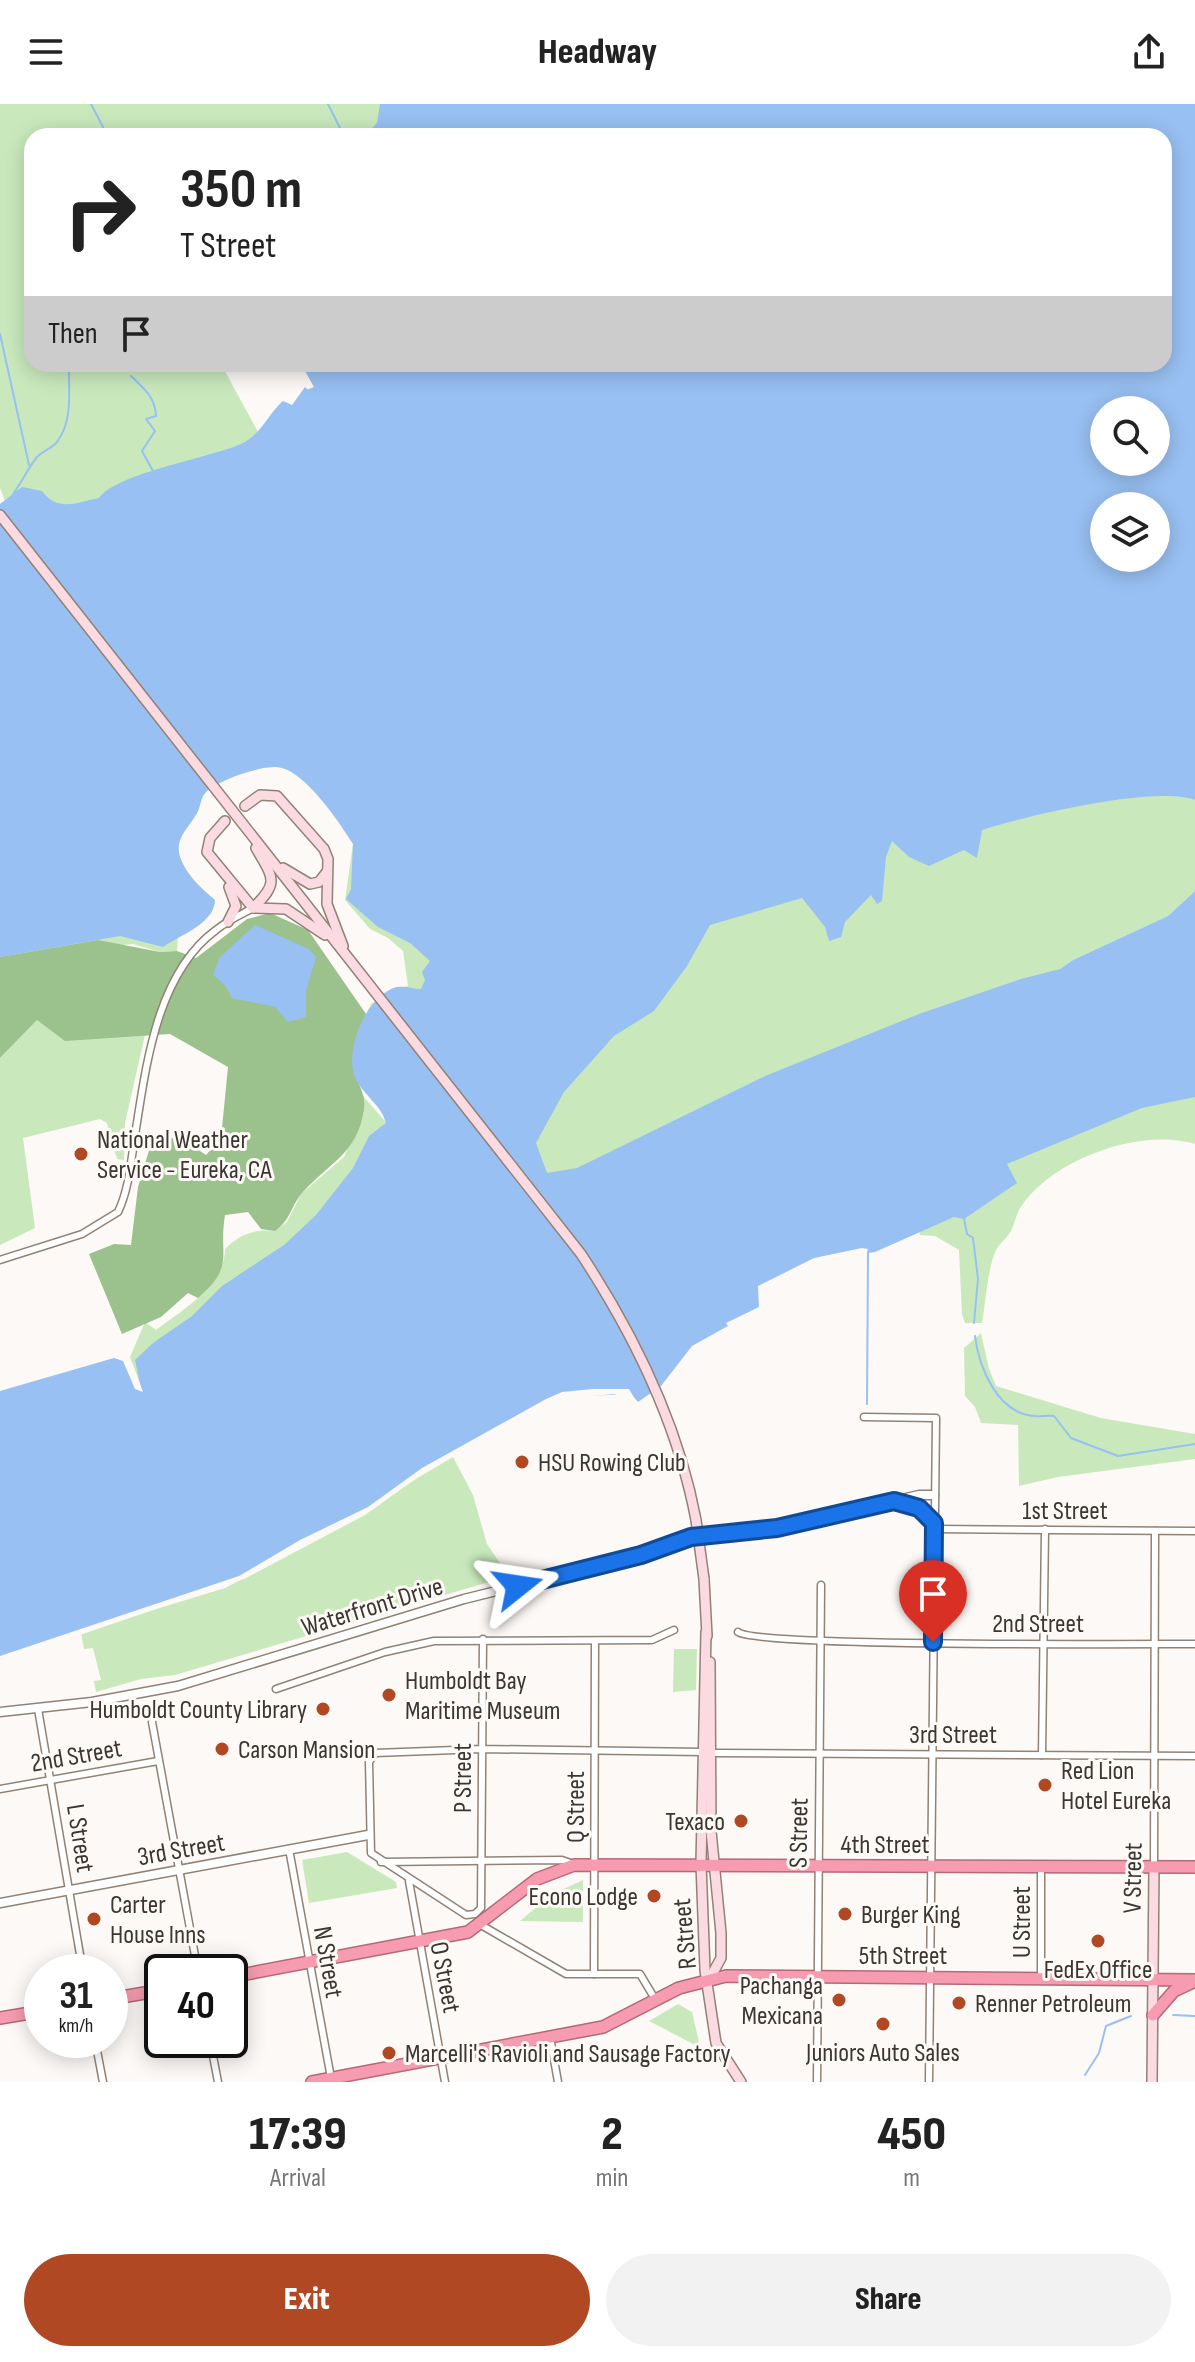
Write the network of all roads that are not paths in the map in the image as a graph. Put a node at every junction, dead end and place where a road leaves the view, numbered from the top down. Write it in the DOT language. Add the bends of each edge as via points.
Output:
graph roads {
  1 [pos="0,515"];
  2 [pos="245,806"];
  3 [pos="239,818"];
  4 [pos="225,821"];
  5 [pos="267,854"];
  6 [pos="327,870"];
  7 [pos="224,876"];
  8 [pos="253,908"];
  9 [pos="228,922"];
  10 [pos="347,956"];
  11 [pos="0,1260"];
  12 [pos="864,1417"];
  13 [pos="934,1495"];
  14 [pos="894,1501"];
  15 [pos="934,1526"];
  16 [pos="1045,1529"];
  17 [pos="1155,1531"];
  18 [pos="1195,1531"];
  19 [pos="821,1585"];
  20 [pos="674,1630"];
  21 [pos="738,1632"];
  22 [pos="483,1639"];
  23 [pos="821,1640"];
  24 [pos="595,1641"];
  25 [pos="933,1642"];
  26 [pos="1044,1643"];
  27 [pos="1154,1644"];
  28 [pos="1195,1644"];
  29 [pos="276,1689"];
  30 [pos="38,1709"];
  31 [pos="0,1712"];
  32 [pos="152,1722"];
  33 [pos="482,1749"];
  34 [pos="595,1750"];
  35 [pos="707,1752"];
  36 [pos="819,1754"];
  37 [pos="931,1754"];
  38 [pos="1042,1755"];
  39 [pos="1155,1756"];
  40 [pos="1195,1756"];
  41 [pos="158,1761"];
  42 [pos="52,1779"];
  43 [pos="0,1789"];
  44 [pos="368,1835"];
  45 [pos="289,1849"];
  46 [pos="381,1862"];
  47 [pos="481,1862"];
  48 [pos="594,1864"];
  49 [pos="706,1864"];
  50 [pos="574,1865"];
  51 [pos="818,1865"];
  52 [pos="931,1866"];
  53 [pos="1041,1867"];
  54 [pos="1154,1867"];
  55 [pos="1195,1867"];
  56 [pos="179,1870"];
  57 [pos="409,1880"];
  58 [pos="68,1890"];
  59 [pos="0,1903"];
  60 [pos="478,1920"];
  61 [pos="419,1943"];
  62 [pos="80,1954"];
  63 [pos="195,1954"];
  64 [pos="309,1962"];
  65 [pos="248,1974"];
  66 [pos="594,1974"];
  67 [pos="817,1977"];
  68 [pos="929,1977"];
  69 [pos="1041,1978"];
  70 [pos="709,1980"];
  71 [pos="1153,1980"];
  72 [pos="1195,1981"];
  73 [pos="655,1999"];
  74 [pos="24,2014"];
  75 [pos="1153,2015"];
  76 [pos="0,2018"];
  77 [pos="550,2037"];
  78 [pos="98,2058"];
  79 [pos="213,2058"];
  80 [pos="440,2058"];
  81 [pos="331,2080"];
  82 [pos="103,2082"];
  83 [pos="218,2082"];
  84 [pos="312,2082"];
  85 [pos="445,2082"];
  86 [pos="558,2082"];
  87 [pos="741,2082"];
  88 [pos="817,2082"];
  89 [pos="929,2082"];
  90 [pos="1152,2082"];
  1 -- 3 [label="main road"];
  2 -- 6 [label="main road" via="260,795 280,798 324,849"];
  3 -- 5 [label="main road"];
  3 -- 8 [label="main road" via="272,882"];
  4 -- 7 [label="main road" via="207,848"];
  5 -- 6 [label="main road" via="308,884 319,882"];
  5 -- 10 [label="main road"];
  6 -- 10 [label="main road" via="327,904"];
  7 -- 8 [label="main road"];
  7 -- 9 [label="main road" via="236,901"];
  8 -- 9 [label="street"];
  8 -- 10 [label="main road" via="279,907 302,916"];
  9 -- 11 [label="street" via="195,949 166,1003 147,1066 118,1212 82,1234"];
  10 -- 35 [label="main road, R Street, bridge" via="581,1254 654,1385 694,1512 704,1579"];
  12 -- 13 [label="street" via="936,1418"];
  13 -- 14 [label="street, Waterfront Drive"];
  13 -- 15 [label="street"];
  14 -- 15 [label="street" via="919,1508"];
  14 -- 30 [label="street, Waterfront Drive" via="777,1528 691,1537 178,1686"];
  15 -- 16 [label="street, 1st Street"];
  15 -- 25 [label="street"];
  16 -- 17 [label="street, 1st Street"];
  16 -- 26 [label="street"];
  17 -- 18 [label="street, 1st Street"];
  17 -- 27 [label="street, V Street"];
  19 -- 23 [label="street, S Street"];
  20 -- 24 [label="street" via="658,1639"];
  21 -- 23 [label="street, 2nd Street" via="749,1638"];
  22 -- 24 [label="street"];
  22 -- 29 [label="street" via="402,1648"];
  22 -- 33 [label="street, P Street"];
  23 -- 25 [label="street, 2nd Street"];
  23 -- 36 [label="street, S Street"];
  24 -- 34 [label="street, Q Street"];
  25 -- 26 [label="street, 2nd Street"];
  25 -- 37 [label="street"];
  26 -- 27 [label="street, 2nd Street"];
  26 -- 38 [label="street"];
  27 -- 28 [label="street, 2nd Street"];
  27 -- 39 [label="street, V Street"];
  30 -- 31 [label="street, Waterfront Drive"];
  30 -- 42 [label="street, L Street"];
  32 -- 41 [label="street"];
  33 -- 34 [label="street, 3rd Street"];
  33 -- 44 [label="street, 3rd Street" via="375,1753 369,1762"];
  33 -- 47 [label="street, P Street"];
  34 -- 35 [label="street, 3rd Street"];
  34 -- 48 [label="street, Q Street"];
  35 -- 36 [label="street, 3rd Street"];
  35 -- 49 [label="main road, R Street"];
  36 -- 37 [label="street, 3rd Street"];
  36 -- 51 [label="street, S Street"];
  37 -- 38 [label="street, 3rd Street"];
  37 -- 52 [label="street"];
  38 -- 39 [label="street, 3rd Street"];
  39 -- 40 [label="street, 3rd Street"];
  39 -- 54 [label="street, V Street"];
  41 -- 42 [label="street, 2nd Street"];
  41 -- 56 [label="street"];
  42 -- 43 [label="street, 2nd Street"];
  42 -- 58 [label="street, L Street"];
  44 -- 45 [label="street, 3rd Street"];
  44 -- 46 [label="street" via="369,1850"];
  45 -- 56 [label="street, 3rd Street"];
  45 -- 64 [label="street, N Street"];
  46 -- 47 [label="street, 4th Street"];
  46 -- 57 [label="street"];
  47 -- 50 [label="street, 4th Street" via="562,1860"];
  47 -- 60 [label="street, P Street"];
  48 -- 49 [label="highway, 4th Street"];
  48 -- 50 [label="highway, 4th Street"];
  48 -- 66 [label="street, Q Street"];
  49 -- 51 [label="highway, 4th Street"];
  49 -- 70 [label="main road, R Street"];
  49 -- 70 [label="main road, R Street" via="719,1902 721,1958"];
  50 -- 60 [label="highway, 4th Street" via="537,1879"];
  51 -- 52 [label="highway, 4th Street"];
  51 -- 67 [label="street, S Street"];
  52 -- 53 [label="highway, 4th Street"];
  52 -- 68 [label="street"];
  53 -- 54 [label="highway, 4th Street"];
  53 -- 69 [label="street, U Street"];
  54 -- 55 [label="highway, 4th Street"];
  54 -- 71 [label="main road, V Street"];
  56 -- 58 [label="street, 3rd Street"];
  56 -- 63 [label="street"];
  57 -- 60 [label="street"];
  57 -- 61 [label="street, O Street"];
  58 -- 59 [label="street, 3rd Street"];
  58 -- 62 [label="street, L Street"];
  60 -- 61 [label="highway, 4th Street" via="457,1935"];
  60 -- 66 [label="street" via="566,1974"];
  61 -- 64 [label="highway, 4th Street"];
  61 -- 80 [label="street, O Street"];
  64 -- 65 [label="highway, 4th Street"];
  64 -- 81 [label="street, N Street"];
  66 -- 73 [label="street" via="640,1974"];
  67 -- 68 [label="highway, 5th Street"];
  67 -- 70 [label="highway, 5th Street"];
  67 -- 88 [label="street, S Street"];
  68 -- 69 [label="highway, 5th Street"];
  68 -- 89 [label="street"];
  69 -- 71 [label="highway, 5th Street"];
  70 -- 73 [label="highway, 5th Street"];
  70 -- 87 [label="main road" via="716,2043"];
  71 -- 72 [label="highway, 5th Street"];
  71 -- 75 [label="main road, V Street"];
  72 -- 75 [label="highway" via="1174,1991"];
  73 -- 77 [label="highway, 5th Street" via="603,2027"];
  74 -- 76 [label="highway"];
  75 -- 90 [label="main road, V Street"];
  77 -- 80 [label="highway, 5th Street"];
  77 -- 86 [label="street"];
  78 -- 82 [label="street"];
  79 -- 83 [label="street"];
  80 -- 81 [label="highway, 5th Street"];
  80 -- 85 [label="street, O Street"];
  81 -- 84 [label="highway, 5th Street"];
}
